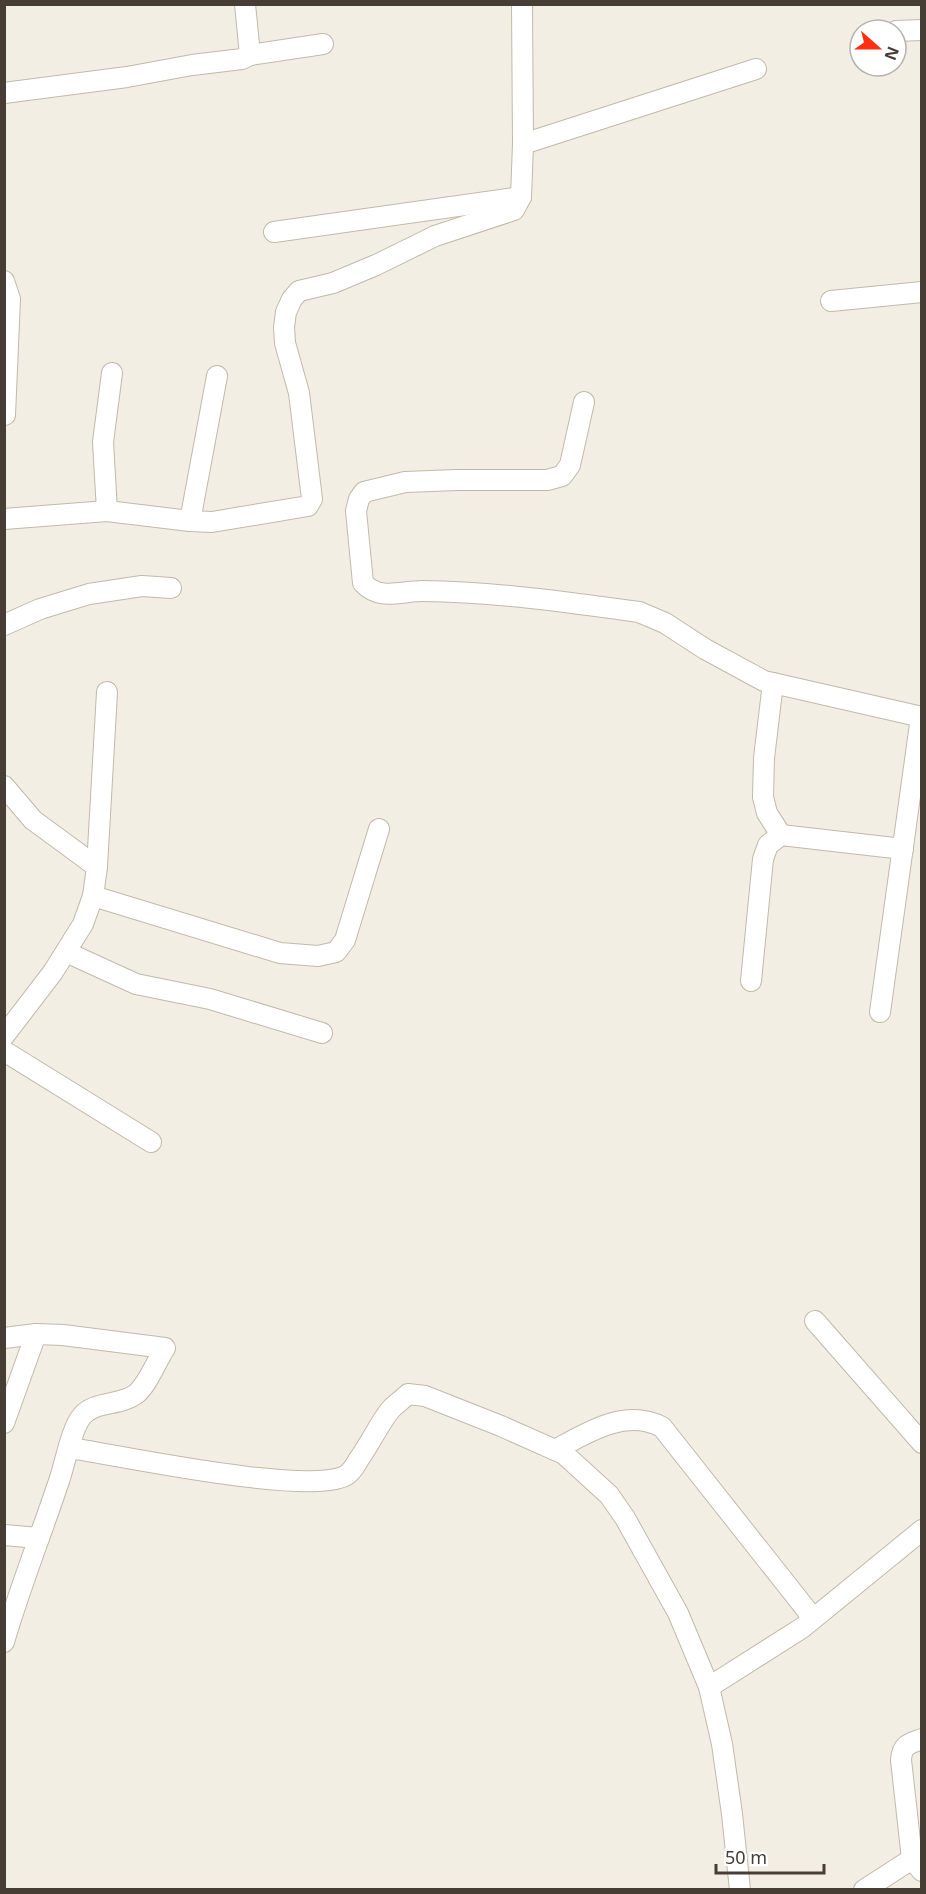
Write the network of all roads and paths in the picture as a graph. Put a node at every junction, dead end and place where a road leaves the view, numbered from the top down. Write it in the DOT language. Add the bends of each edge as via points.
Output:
graph roads {
  1 [pos="245,4"];
  2 [pos="522,4"];
  3 [pos="323,44"];
  4 [pos="250,55"];
  5 [pos="756,69"];
  6 [pos="4,93"];
  7 [pos="523,144"];
  8 [pos="521,196"];
  9 [pos="274,232"];
  10 [pos="4,281"];
  11 [pos="921,292"];
  12 [pos="831,301"];
  13 [pos="112,373"];
  14 [pos="217,376"];
  15 [pos="5,379"];
  16 [pos="584,402"];
  17 [pos="5,415"];
  18 [pos="107,511"];
  19 [pos="4,519"];
  20 [pos="190,521"];
  21 [pos="171,588"];
  22 [pos="4,625"];
  23 [pos="773,682"];
  24 [pos="107,692"];
  25 [pos="921,717"];
  26 [pos="4,786"];
  27 [pos="379,830"];
  28 [pos="781,835"];
  29 [pos="903,849"];
  30 [pos="97,867"];
  31 [pos="93,896"];
  32 [pos="66,952"];
  33 [pos="752,981"];
  34 [pos="880,1012"];
  35 [pos="322,1033"];
  36 [pos="4,1036"];
  37 [pos="4,1051"];
  38 [pos="151,1142"];
  39 [pos="815,1321"];
  40 [pos="36,1334"];
  41 [pos="4,1338"];
  42 [pos="4,1423"];
  43 [pos="921,1443"];
  44 [pos="70,1448"];
  45 [pos="555,1450"];
  46 [pos="921,1530"];
  47 [pos="4,1535"];
  48 [pos="39,1538"];
  49 [pos="813,1618"];
  50 [pos="4,1642"];
  51 [pos="709,1687"];
  52 [pos="921,1739"];
  53 [pos="917,1865"];
  54 [pos="740,1890"];
  55 [pos="864,1890"];
  1 -- 4 [label="street"];
  2 -- 7 [label="street"];
  3 -- 4 [label="street"];
  4 -- 6 [label="street" via="242,60"];
  5 -- 7 [label="street"];
  7 -- 8 [label="street"];
  8 -- 9 [label="street"];
  8 -- 20 [label="street" via="514,210 435,236 333,283 299,291 286,312 285,343 298,393 312,499 308,506 212,522"];
  10 -- 15 [label="street" via="10,299"];
  11 -- 12 [label="street"];
  13 -- 18 [label="street" via="103,442"];
  14 -- 20 [label="street"];
  15 -- 17 [label="street"];
  16 -- 23 [label="street" via="570,465 562,476 547,480 405,482 364,492 356,511 363,583 382,594 466,591 639,612 764,681"];
  18 -- 19 [label="street"];
  18 -- 20 [label="street"];
  21 -- 22 [label="street" via="142,586 89,594"];
  23 -- 25 [label="street"];
  23 -- 28 [label="street" via="763,797 767,813"];
  24 -- 30 [label="street"];
  25 -- 29 [label="street"];
  26 -- 30 [label="street" via="33,820"];
  27 -- 31 [label="street" via="345,940 336,952 308,956 280,953"];
  28 -- 29 [label="street"];
  28 -- 33 [label="street" via="768,845 763,859"];
  29 -- 34 [label="street"];
  30 -- 31 [label="street"];
  31 -- 32 [label="street" via="83,924"];
  32 -- 35 [label="street" via="136,984 210,999"];
  32 -- 36 [label="street"];
  37 -- 38 [label="street"];
  39 -- 43 [label="street"];
  40 -- 41 [label="street"];
  40 -- 42 [label="street"];
  40 -- 44 [label="street" via="165,1348 135,1395 82,1415"];
  44 -- 45 [label="street" via="276,1481 324,1482 349,1473 391,1409 408,1394 425,1396"];
  44 -- 48 [label="street"];
  45 -- 49 [label="street" via="614,1422 650,1421 662,1427"];
  45 -- 51 [label="street" via="609,1495 625,1518 678,1613"];
  46 -- 49 [label="street"];
  47 -- 48 [label="street"];
  48 -- 50 [label="street"];
  49 -- 51 [label="street"];
  51 -- 54 [label="street" via="722,1744"];
  52 -- 53 [label="street" via="901,1751"];
  53 -- 55 [label="street"];
}
